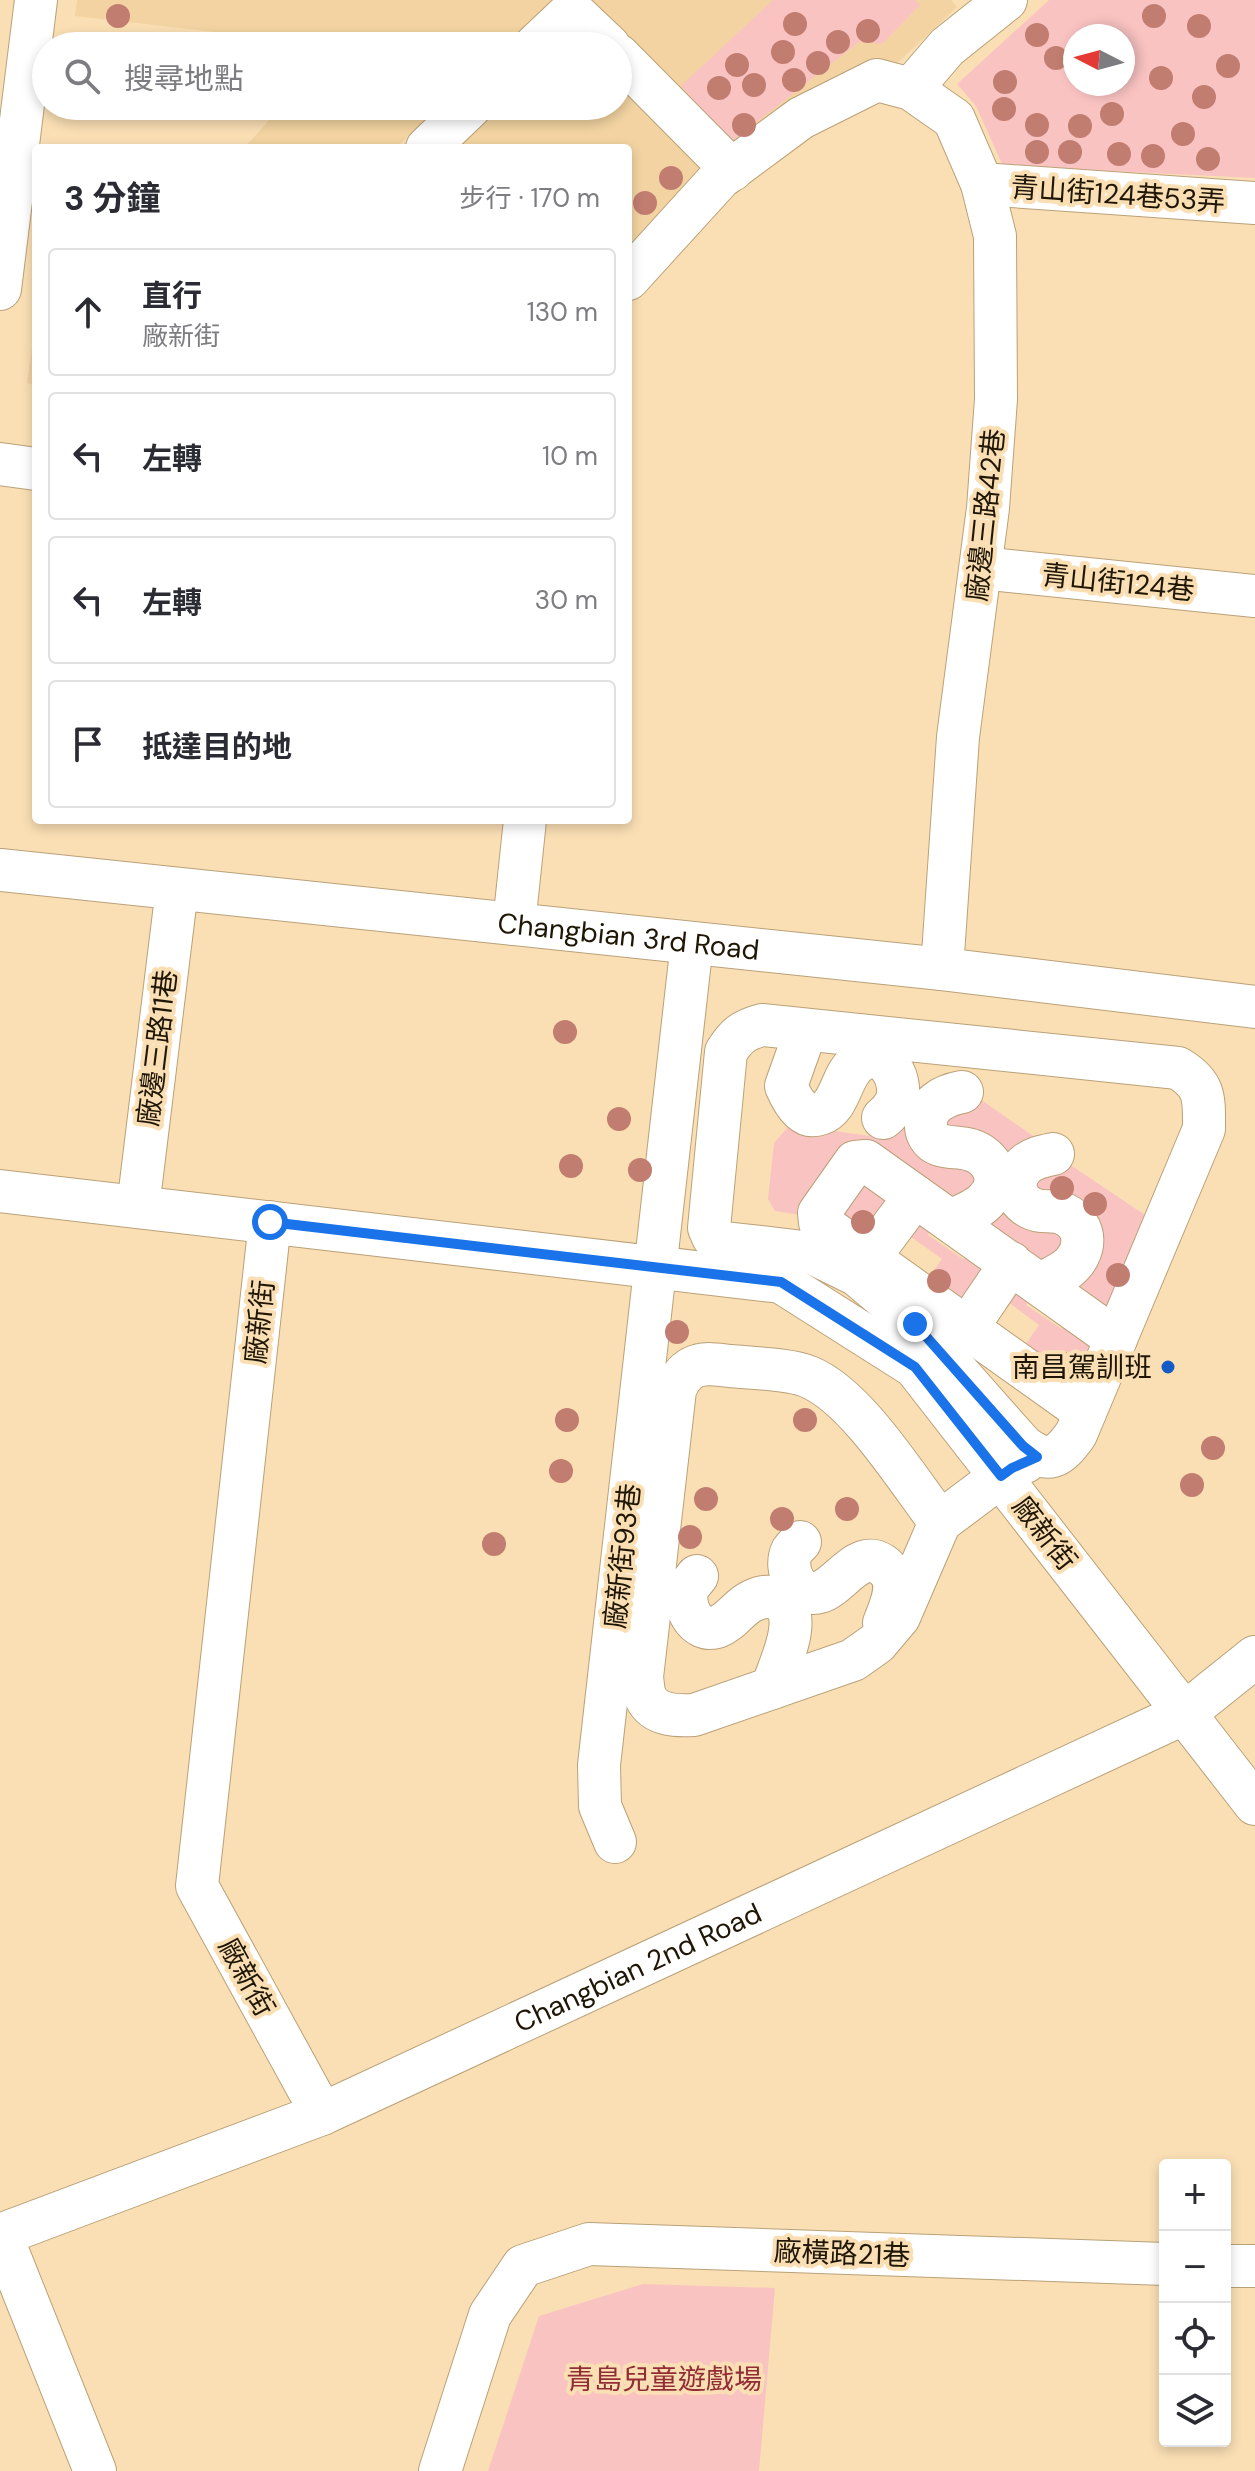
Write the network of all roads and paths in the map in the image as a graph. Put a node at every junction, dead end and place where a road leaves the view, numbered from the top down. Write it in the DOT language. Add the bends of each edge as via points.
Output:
graph roads {
  1 [pos="36,0"];
  2 [pos="1006,0"];
  3 [pos="578,6"];
  4 [pos="32,32"];
  5 [pos="32,32"];
  6 [pos="550,32"];
  7 [pos="598,32"];
  8 [pos="632,69"];
  9 [pos="911,89"];
  10 [pos="456,120"];
  11 [pos="431,144"];
  12 [pos="732,170"];
  13 [pos="982,184"];
  14 [pos="1255,203"];
  15 [pos="632,274"];
  16 [pos="0,289"];
  17 [pos="0,464"];
  18 [pos="32,468"];
  19 [pos="981,568"];
  20 [pos="1255,596"];
  21 [pos="525,824"];
  22 [pos="0,870"];
  23 [pos="177,889"];
  24 [pos="514,924"];
  25 [pos="692,943"];
  26 [pos="942,969"];
  27 [pos="1255,1007"];
  28 [pos="806,1030"];
  29 [pos="962,1092"];
  30 [pos="883,1118"];
  31 [pos="1053,1154"];
  32 [pos="0,1191"];
  33 [pos="915,1196"];
  34 [pos="138,1207"];
  35 [pos="951,1221"];
  36 [pos="270,1222"];
  37 [pos="869,1258"];
  38 [pos="655,1267"];
  39 [pos="1025,1274"];
  40 [pos="967,1328"];
  41 [pos="1116,1339"];
  42 [pos="1085,1412"];
  43 [pos="1037,1457"];
  44 [pos="1001,1476"];
  45 [pos="940,1522"];
  46 [pos="800,1542"];
  47 [pos="697,1576"];
  48 [pos="877,1643"];
  49 [pos="1255,1657"];
  50 [pos="772,1688"];
  51 [pos="1185,1713"];
  52 [pos="1255,1804"];
  53 [pos="615,1842"];
  54 [pos="322,2114"];
  55 [pos="0,2235"];
  56 [pos="1159,2264"];
  57 [pos="1231,2266"];
  58 [pos="1255,2266"];
  59 [pos="95,2471"];
  60 [pos="440,2471"];
  1 -- 4 [label="street"];
  2 -- 9 [label="street" via="947,47"];
  3 -- 6 [label="street"];
  3 -- 7 [label="street"];
  5 -- 16 [label="street"];
  8 -- 12 [label="street"];
  9 -- 12 [label="street" via="877,80 801,118"];
  9 -- 13 [label="street, 廠邊三路42巷" via="954,119"];
  10 -- 11 [label="street"];
  12 -- 15 [label="street"];
  13 -- 14 [label="street, 青山街124巷53弄"];
  13 -- 19 [label="street, 廠邊三路42巷" via="995,236 996,399"];
  17 -- 18 [label="street"];
  19 -- 20 [label="street, 青山街124巷"];
  19 -- 26 [label="street, 廠邊三路42巷" via="958,737"];
  21 -- 24 [label="street"];
  22 -- 23 [label="street, Changbian 3rd Road"];
  23 -- 24 [label="street, Changbian 3rd Road"];
  23 -- 34 [label="street, 廠邊三路11巷"];
  24 -- 25 [label="street, Changbian 3rd Road"];
  25 -- 26 [label="street, Changbian 3rd Road"];
  25 -- 38 [label="street, 廠新街93巷"];
  26 -- 27 [label="street, Changbian 3rd Road"];
  28 -- 30 [label="street" via="786,1086 793,1103 818,1116 829,1110 858,1062 883,1060 892,1069 899,1095"];
  28 -- 41 [label="street" via="1178,1068 1192,1076 1204,1097 1204,1129"];
  28 -- 43 [label="street" via="762,1025 747,1029 726,1052 710,1212 713,1237 725,1243 812,1253 857,1275 915,1324"];
  29 -- 35 [label="street" via="933,1105 925,1118 926,1132 933,1142 966,1148 988,1159 995,1185 989,1198"];
  31 -- 39 [label="street" via="1023,1167 1016,1194 1032,1210 1057,1211 1076,1222 1083,1246 1066,1270"];
  32 -- 34 [label="street"];
  33 -- 35 [label="street"];
  33 -- 37 [label="street"];
  33 -- 37 [label="street" via="866,1161 855,1162 819,1218"];
  34 -- 36 [label="street"];
  35 -- 39 [label="street"];
  36 -- 38 [label="street, 廠新街"];
  36 -- 54 [label="street, 廠新街" via="197,1886"];
  37 -- 40 [label="street"];
  38 -- 44 [label="street, 廠新街" via="781,1282 915,1367"];
  38 -- 53 [label="street, 廠新街93巷" via="599,1765 600,1806"];
  39 -- 40 [label="street"];
  39 -- 41 [label="street"];
  40 -- 42 [label="street"];
  41 -- 42 [label="street"];
  42 -- 43 [label="street" via="1064,1450"];
  43 -- 44 [label="street"];
  44 -- 45 [label="street"];
  44 -- 51 [label="street, 廠新街"];
  45 -- 48 [label="street" via="899,1617"];
  45 -- 50 [label="street" via="859,1415 835,1391 807,1375 711,1363 680,1377 642,1677 646,1697 658,1710 685,1716"];
  46 -- 48 [label="street" via="791,1553 790,1571 807,1593 819,1593 865,1561 889,1571 892,1598"];
  47 -- 50 [label="street" via="688,1588 687,1606 704,1628 717,1627 763,1597 786,1605 790,1633"];
  48 -- 50 [label="street" via="853,1660"];
  49 -- 51 [label="street, Changbian 2nd Road"];
  51 -- 52 [label="street, 廠新街"];
  51 -- 54 [label="street, Changbian 2nd Road"];
  54 -- 55 [label="street, Changbian 2nd Road"];
  55 -- 59 [label="street"];
  56 -- 60 [label="street, 廠橫路21巷" via="589,2244 523,2266 490,2315"];
  57 -- 58 [label="street"];
}
